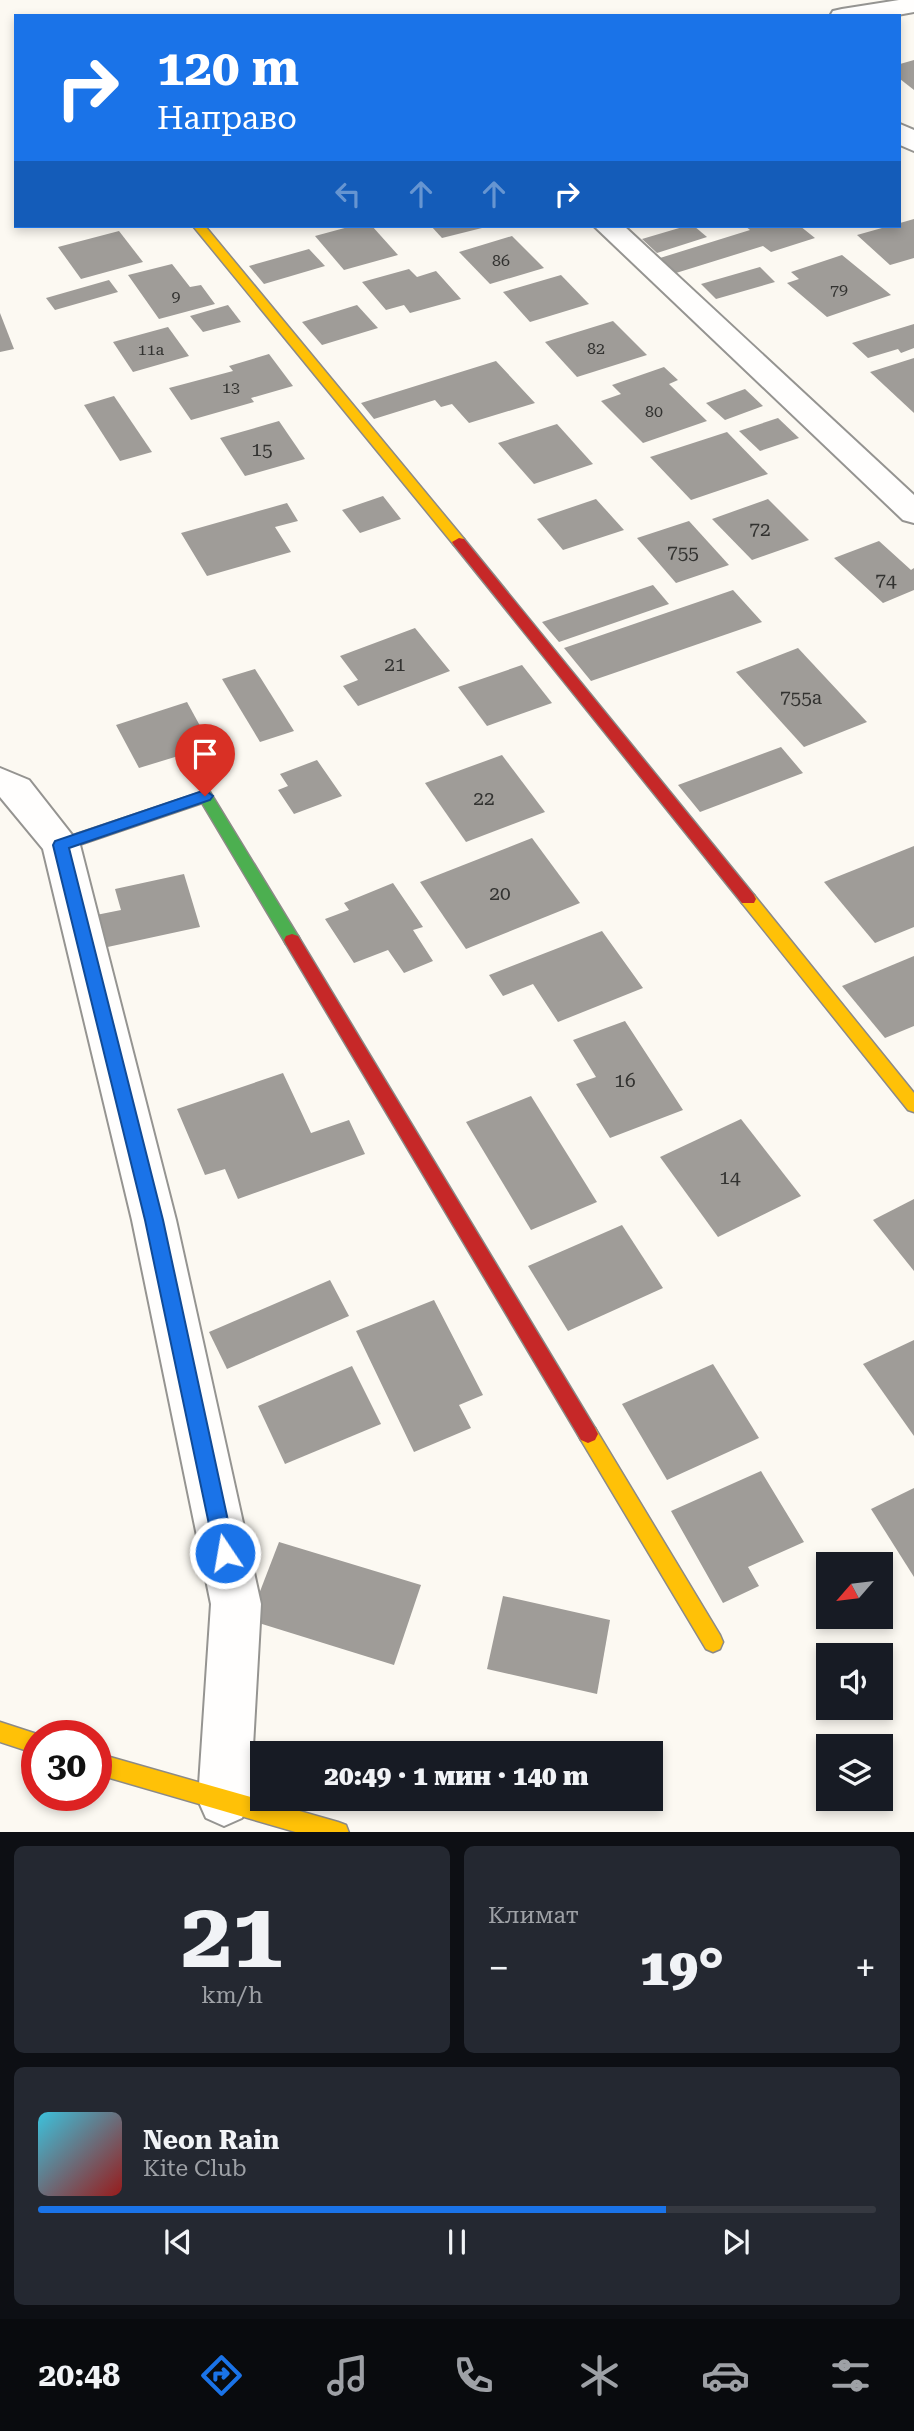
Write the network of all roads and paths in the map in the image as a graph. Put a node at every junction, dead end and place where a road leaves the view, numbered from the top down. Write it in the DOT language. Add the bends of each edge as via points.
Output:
graph roads {
  1 [pos="914,5"];
  2 [pos="855,14"];
  3 [pos="201,228"];
  4 [pos="610,228"];
  5 [pos="914,513"];
  6 [pos="0,781"];
  7 [pos="61,845"];
  8 [pos="914,1105"];
  9 [pos="713,1642"];
  10 [pos="0,1732"];
  11 [pos="21,1739"];
  12 [pos="112,1768"];
  13 [pos="224,1800"];
  14 [pos="338,1832"];
  1 -- 2 [label="street"];
  3 -- 8 [label="street"];
  4 -- 5 [label="street"];
  6 -- 7 [label="street" via="16,789"];
  7 -- 9 [label="street" via="205,796"];
  7 -- 13 [label="street" via="154,1220 236,1604"];
  10 -- 11 [label="street"];
  12 -- 13 [label="street"];
  13 -- 14 [label="street"];
}
